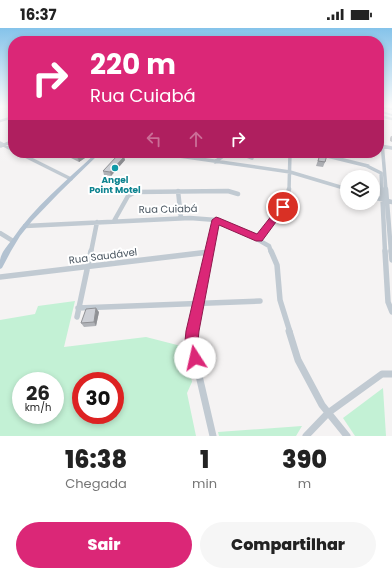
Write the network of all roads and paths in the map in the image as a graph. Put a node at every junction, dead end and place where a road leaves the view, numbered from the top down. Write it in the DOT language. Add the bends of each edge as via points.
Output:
graph roads {
  1 [pos="29,158"];
  2 [pos="93,158"];
  3 [pos="194,158"];
  4 [pos="220,158"];
  5 [pos="290,158"];
  6 [pos="335,158"];
  7 [pos="383,158"];
  8 [pos="215,162"];
  9 [pos="367,166"];
  10 [pos="290,172"];
  11 [pos="385,172"];
  12 [pos="71,179"];
  13 [pos="340,187"];
  14 [pos="178,191"];
  15 [pos="238,194"];
  16 [pos="382,200"];
  17 [pos="390,202"];
  18 [pos="181,218"];
  19 [pos="216,220"];
  20 [pos="114,221"];
  21 [pos="97,222"];
  22 [pos="25,226"];
  23 [pos="0,233"];
  24 [pos="259,239"];
  25 [pos="13,241"];
  26 [pos="209,252"];
  27 [pos="392,260"];
  28 [pos="0,266"];
  29 [pos="87,266"];
  30 [pos="0,277"];
  31 [pos="260,301"];
  32 [pos="199,304"];
  33 [pos="78,308"];
  34 [pos="392,310"];
  35 [pos="76,317"];
  36 [pos="392,374"];
  37 [pos="328,412"];
  38 [pos="213,436"];
  39 [pos="306,436"];
  40 [pos="347,436"];
  1 -- 12 [label="street"];
  2 -- 12 [label="main road"];
  3 -- 8 [label="street"];
  4 -- 8 [label="street"];
  5 -- 10 [label="street"];
  6 -- 9 [label="street"];
  7 -- 11 [label="street"];
  8 -- 10 [label="street"];
  9 -- 11 [label="street"];
  9 -- 16 [label="street" via="381,173"];
  10 -- 13 [label="street"];
  10 -- 24 [label="street" via="290,187 283,207"];
  11 -- 17 [label="street"];
  12 -- 22 [label="main road"];
  14 -- 15 [label="street" via="228,191"];
  14 -- 18 [label="street"];
  14 -- 20 [label="street" via="130,193"];
  16 -- 17 [label="street"];
  16 -- 34 [label="street" via="388,302"];
  17 -- 27 [label="street"];
  18 -- 19 [label="street, Rua Cuiabá"];
  18 -- 20 [label="street, Rua Cuiabá"];
  19 -- 24 [label="street, Rua Cuiabá"];
  19 -- 26 [label="street"];
  20 -- 21 [label="street, Rua Cuiabá"];
  21 -- 22 [label="street, Rua Cuiabá"];
  21 -- 29 [label="street"];
  22 -- 25 [label="main road"];
  23 -- 25 [label="street"];
  24 -- 37 [label="street, Rua Cuiabá" via="269,246 274,255 280,300 298,360"];
  25 -- 28 [label="main road"];
  26 -- 29 [label="street, Rua Saudável"];
  26 -- 32 [label="street"];
  29 -- 30 [label="street, Rua Saudável"];
  29 -- 33 [label="street"];
  31 -- 32 [label="street"];
  32 -- 33 [label="street"];
  32 -- 38 [label="street" via="191,341"];
  33 -- 35 [label="street"];
  36 -- 37 [label="street" via="382,374"];
  37 -- 39 [label="street"];
  37 -- 40 [label="street, Rua Cuiabá"];
}
